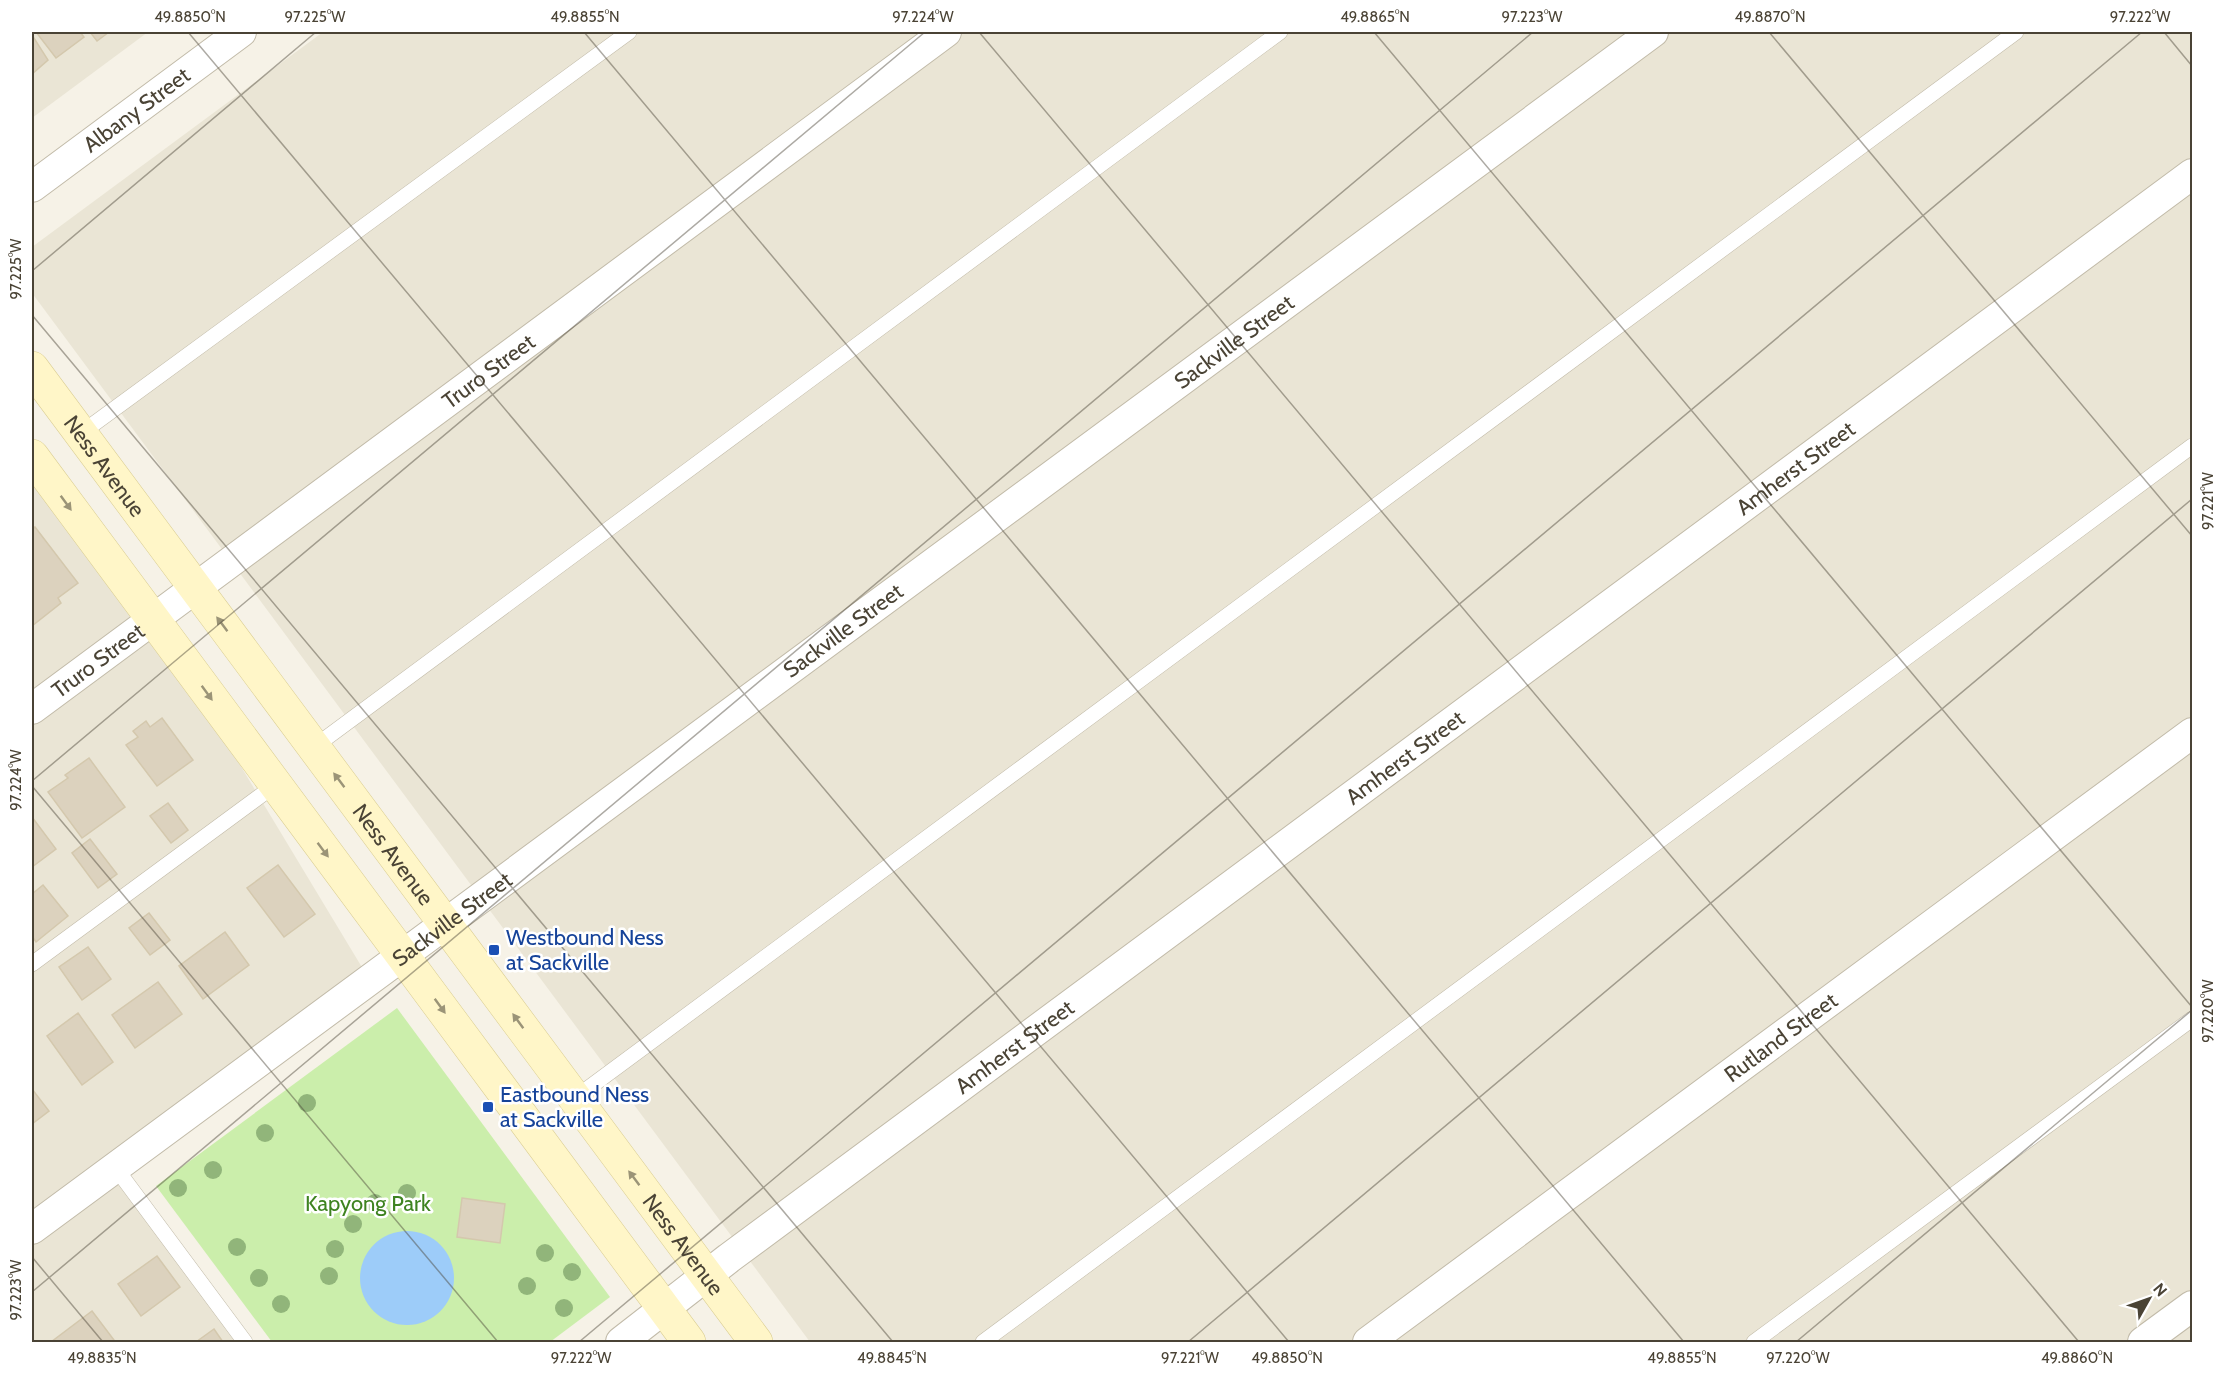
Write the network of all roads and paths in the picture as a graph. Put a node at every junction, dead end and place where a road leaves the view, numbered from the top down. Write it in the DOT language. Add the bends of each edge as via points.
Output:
graph roads {
  1 [pos="241,32"];
  2 [pos="629,32"];
  3 [pos="946,32"];
  4 [pos="1280,32"];
  5 [pos="1653,32"];
  6 [pos="2016,32"];
  7 [pos="2193,174"];
  8 [pos="32,187"];
  9 [pos="32,368"];
  10 [pos="80,434"];
  11 [pos="2193,446"];
  12 [pos="34,464"];
  13 [pos="195,588"];
  14 [pos="152,620"];
  15 [pos="32,709"];
  16 [pos="2193,733"];
  17 [pos="314,747"];
  18 [pos="275,785"];
  19 [pos="447,923"];
  20 [pos="402,955"];
  21 [pos="32,964"];
  22 [pos="2193,1019"];
  23 [pos="575,1098"];
  24 [pos="115,1167"];
  25 [pos="32,1229"];
  26 [pos="708,1276"];
  27 [pos="2193,1306"];
  28 [pos="664,1309"];
  29 [pos="245,1342"];
  30 [pos="621,1342"];
  31 [pos="688,1342"];
  32 [pos="756,1342"];
  33 [pos="983,1342"];
  34 [pos="1368,1342"];
  35 [pos="1754,1342"];
  36 [pos="2143,1342"];
  1 -- 8 [label="street, Albany Street"];
  2 -- 10 [label="lane"];
  3 -- 13 [label="street, Truro Street"];
  4 -- 17 [label="lane"];
  5 -- 19 [label="street, Sackville Street"];
  6 -- 23 [label="lane"];
  7 -- 26 [label="street, Amherst Street"];
  9 -- 10 [label="main road, Ness Avenue"];
  10 -- 13 [label="main road, Ness Avenue"];
  11 -- 33 [label="lane"];
  12 -- 14 [label="main road, one-way"];
  13 -- 14 [label="street, Truro Street"];
  17 -- 13 [label="main road, Ness Avenue, one-way"];
  14 -- 15 [label="street, Truro Street"];
  14 -- 18 [label="main road, one-way"];
  16 -- 34 [label="street, Rutland Street"];
  19 -- 17 [label="main road, Ness Avenue, one-way"];
  18 -- 20 [label="main road, one-way"];
  18 -- 21 [label="lane"];
  19 -- 20 [label="street, Sackville Street"];
  23 -- 19 [label="main road, Ness Avenue, one-way"];
  20 -- 24 [label="street, Sackville Street"];
  20 -- 28 [label="main road, one-way"];
  22 -- 35 [label="lane"];
  26 -- 23 [label="main road, Ness Avenue, one-way"];
  24 -- 25 [label="street, Sackville Street"];
  24 -- 29 [label="lane"];
  26 -- 28 [label="street, Amherst Street"];
  26 -- 32 [label="main road, Ness Avenue"];
  27 -- 36 [label="street"];
  28 -- 30 [label="street, Amherst Street"];
  28 -- 31 [label="main road"];
}
